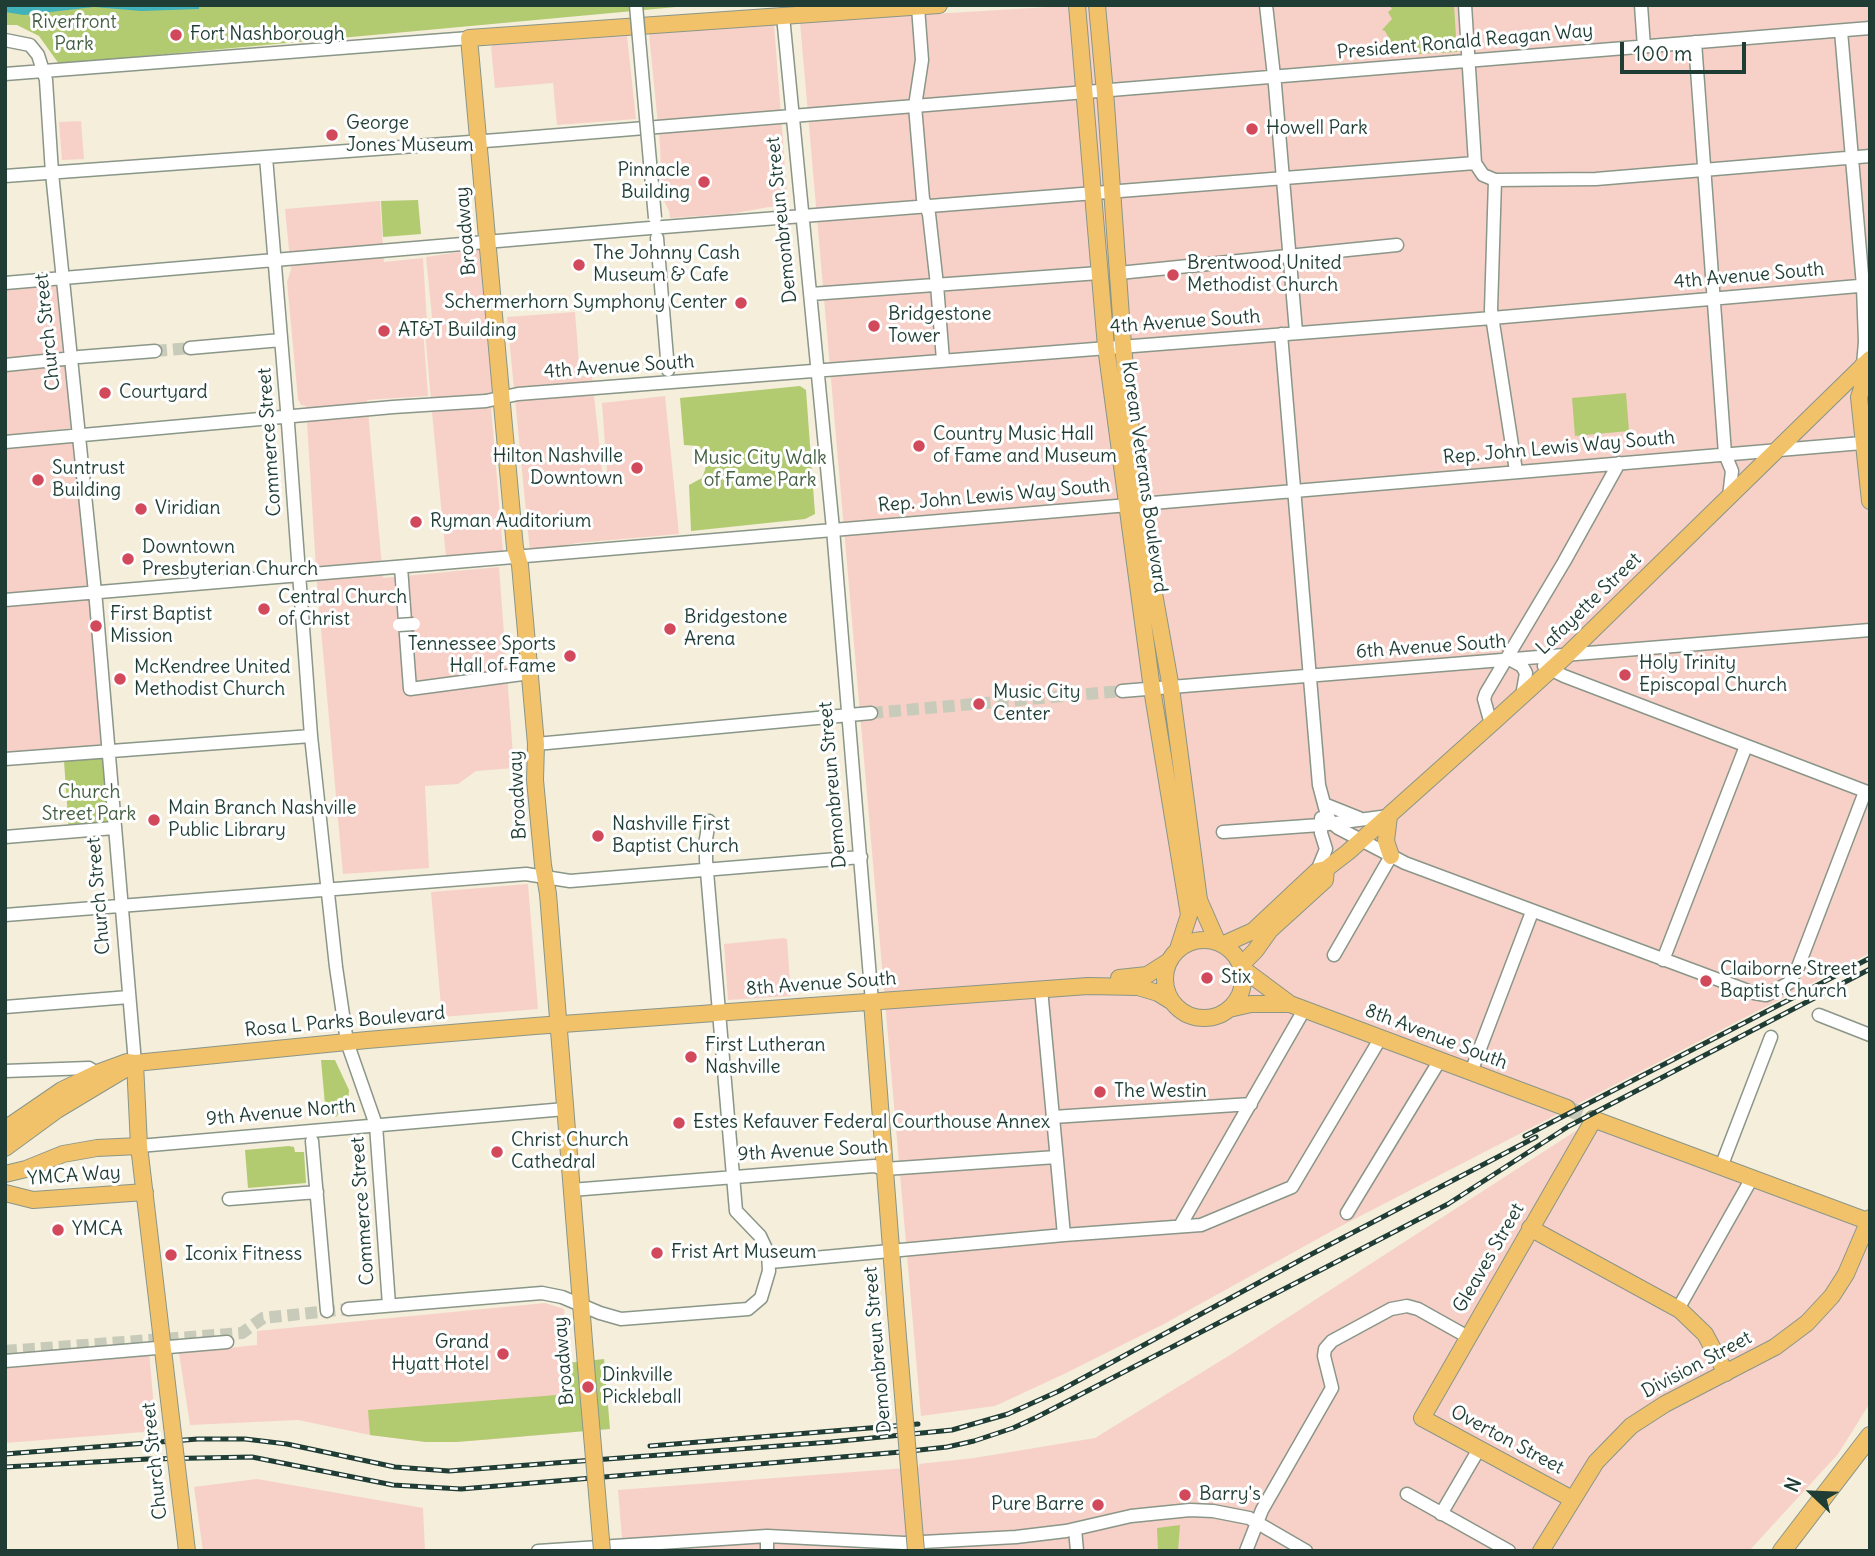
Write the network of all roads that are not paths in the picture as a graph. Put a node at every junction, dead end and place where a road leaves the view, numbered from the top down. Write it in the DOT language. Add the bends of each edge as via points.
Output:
graph roads {
  1 [pos="636,5"];
  2 [pos="939,5"];
  3 [pos="1077,5"];
  4 [pos="1097,5"];
  5 [pos="1266,5"];
  6 [pos="1465,5"];
  7 [pos="1641,5"];
  8 [pos="918,7"];
  9 [pos="783,16"];
  10 [pos="1870,28"];
  11 [pos="1841,31"];
  12 [pos="469,38"];
  13 [pos="5,40"];
  14 [pos="1695,42"];
  15 [pos="1644,47"];
  16 [pos="1469,61"];
  17 [pos="44,70"];
  18 [pos="5,74"];
  19 [pos="1273,77"];
  20 [pos="1105,91"];
  21 [pos="1084,92"];
  22 [pos="915,106"];
  23 [pos="793,116"];
  24 [pos="479,142"];
  25 [pos="1870,156"];
  26 [pos="1852,157"];
  27 [pos="266,158"];
  28 [pos="1475,163"];
  29 [pos="1705,170"];
  30 [pos="52,173"];
  31 [pos="5,176"];
  32 [pos="1283,177"];
  33 [pos="1495,180"];
  34 [pos="1112,191"];
  35 [pos="1092,192"];
  36 [pos="926,206"];
  37 [pos="803,216"];
  38 [pos="655,218"];
  39 [pos="657,238"];
  40 [pos="489,243"];
  41 [pos="1396,245"];
  42 [pos="1289,256"];
  43 [pos="274,259"];
  44 [pos="1099,273"];
  45 [pos="1119,273"];
  46 [pos="63,278"];
  47 [pos="5,282"];
  48 [pos="937,285"];
  49 [pos="1866,286"];
  50 [pos="811,294"];
  51 [pos="1715,298"];
  52 [pos="1492,318"];
  53 [pos="1296,332"];
  54 [pos="1281,334"];
  55 [pos="281,340"];
  56 [pos="1123,345"];
  57 [pos="1106,346"];
  58 [pos="190,348"];
  59 [pos="155,351"];
  60 [pos="79,357"];
  61 [pos="64,359"];
  62 [pos="943,360"];
  63 [pos="1866,362"];
  64 [pos="5,365"];
  65 [pos="668,370"];
  66 [pos="818,370"];
  67 [pos="1863,388"];
  68 [pos="502,398"];
  69 [pos="288,417"];
  70 [pos="1870,419"];
  71 [pos="79,436"];
  72 [pos="5,442"];
  73 [pos="1863,443"];
  74 [pos="1777,449"];
  75 [pos="1725,454"];
  76 [pos="1619,463"];
  77 [pos="1516,471"];
  78 [pos="1294,490"];
  79 [pos="1729,497"];
  80 [pos="1870,501"];
  81 [pos="1132,504"];
  82 [pos="833,529"];
  83 [pos="517,556"];
  84 [pos="401,567"];
  85 [pos="300,576"];
  86 [pos="95,592"];
  87 [pos="5,600"];
  88 [pos="414,624"];
  89 [pos="399,625"];
  90 [pos="1870,630"];
  91 [pos="1567,655"];
  92 [pos="1532,658"];
  93 [pos="1508,660"];
  94 [pos="1550,670"];
  95 [pos="530,673"];
  96 [pos="1309,676"];
  97 [pos="1171,688"];
  98 [pos="1152,689"];
  99 [pos="1122,691"];
  100 [pos="1522,696"];
  101 [pos="870,713"];
  102 [pos="849,715"];
  103 [pos="1491,724"];
  104 [pos="311,736"];
  105 [pos="536,744"];
  106 [pos="1746,746"];
  107 [pos="108,750"];
  108 [pos="5,759"];
  109 [pos="1868,792"];
  110 [pos="1324,803"];
  111 [pos="1389,816"];
  112 [pos="1360,818"];
  113 [pos="709,821"];
  114 [pos="1325,823"];
  115 [pos="114,828"];
  116 [pos="1223,832"];
  117 [pos="5,837"];
  118 [pos="1361,841"];
  119 [pos="1391,856"];
  120 [pos="861,857"];
  121 [pos="1322,870"];
  122 [pos="707,871"];
  123 [pos="545,878"];
  124 [pos="328,889"];
  125 [pos="121,906"];
  126 [pos="1532,912"];
  127 [pos="5,915"];
  128 [pos="1221,942"];
  129 [pos="1173,955"];
  130 [pos="1334,956"];
  131 [pos="1663,960"];
  132 [pos="1243,966"];
  133 [pos="1088,986"];
  134 [pos="1041,989"];
  135 [pos="129,998"];
  136 [pos="1171,1001"];
  137 [pos="872,1002"];
  138 [pos="5,1007"];
  139 [pos="1297,1007"];
  140 [pos="1229,1009"];
  141 [pos="719,1013"];
  142 [pos="1819,1015"];
  143 [pos="558,1025"];
  144 [pos="1870,1035"];
  145 [pos="1771,1037"];
  146 [pos="1380,1039"];
  147 [pos="347,1042"];
  148 [pos="1440,1060"];
  149 [pos="135,1063"];
  150 [pos="5,1071"];
  151 [pos="1472,1072"];
  152 [pos="97,1073"];
  153 [pos="1251,1104"];
  154 [pos="1567,1108"];
  155 [pos="565,1109"];
  156 [pos="1053,1117"];
  157 [pos="376,1125"];
  158 [pos="5,1129"];
  159 [pos="312,1141"];
  160 [pos="139,1146"];
  161 [pos="5,1147"];
  162 [pos="1056,1157"];
  163 [pos="1721,1167"];
  164 [pos="885,1169"];
  165 [pos="5,1174"];
  166 [pos="733,1176"];
  167 [pos="1752,1178"];
  168 [pos="572,1190"];
  169 [pos="145,1192"];
  170 [pos="317,1192"];
  171 [pos="5,1193"];
  172 [pos="229,1199"];
  173 [pos="33,1200"];
  174 [pos="5,1202"];
  175 [pos="1347,1213"];
  176 [pos="1869,1220"];
  177 [pos="1180,1226"];
  178 [pos="1530,1228"];
  179 [pos="1064,1235"];
  180 [pos="891,1251"];
  181 [pos="770,1262"];
  182 [pos="390,1305"];
  183 [pos="580,1305"];
  184 [pos="348,1309"];
  185 [pos="1678,1309"];
  186 [pos="327,1311"];
  187 [pos="1468,1337"];
  188 [pos="227,1342"];
  189 [pos="164,1347"];
  190 [pos="5,1361"];
  191 [pos="1726,1373"];
  192 [pos="1422,1418"];
  193 [pos="1868,1440"];
  194 [pos="1479,1449"];
  195 [pos="1407,1494"];
  196 [pos="1572,1499"];
  197 [pos="1441,1514"];
  198 [pos="1256,1522"];
  199 [pos="1075,1529"];
  200 [pos="767,1536"];
  201 [pos="605,1548"];
  202 [pos="187,1551"];
  203 [pos="538,1551"];
  204 [pos="766,1551"];
  205 [pos="916,1551"];
  206 [pos="1077,1551"];
  207 [pos="1246,1551"];
  208 [pos="1306,1551"];
  209 [pos="1509,1551"];
  210 [pos="1541,1551"];
  211 [pos="1782,1551"];
  1 -- 38 [label="street, bridge"];
  2 -- 8 [label="main road"];
  3 -- 21 [label="main road, Korean Veterans Boulevard"];
  4 -- 20 [label="main road, Korean Veterans Boulevard"];
  5 -- 19 [label="street"];
  6 -- 16 [label="street"];
  7 -- 15 [label="street"];
  8 -- 9 [label="main road"];
  8 -- 22 [label="street" via="922,60"];
  9 -- 12 [label="main road"];
  9 -- 23 [label="street, Demonbreun Street"];
  10 -- 11 [label="street, President Ronald Reagan Way"];
  11 -- 14 [label="street, President Ronald Reagan Way"];
  11 -- 26 [label="street"];
  12 -- 17 [label="street"];
  12 -- 24 [label="main road, Broadway"];
  13 -- 17 [label="street" via="30,45"];
  14 -- 15 [label="street, President Ronald Reagan Way"];
  14 -- 29 [label="street"];
  15 -- 16 [label="street, President Ronald Reagan Way"];
  16 -- 19 [label="street, President Ronald Reagan Way"];
  16 -- 28 [label="street"];
  17 -- 18 [label="street"];
  17 -- 30 [label="street, Church Street"];
  19 -- 20 [label="street, President Ronald Reagan Way"];
  19 -- 32 [label="street"];
  20 -- 21 [label="street, President Ronald Reagan Way"];
  20 -- 34 [label="main road, Korean Veterans Boulevard"];
  21 -- 22 [label="street, President Ronald Reagan Way"];
  21 -- 35 [label="main road, Korean Veterans Boulevard"];
  22 -- 23 [label="street, President Ronald Reagan Way"];
  22 -- 36 [label="street"];
  23 -- 24 [label="street, President Ronald Reagan Way"];
  23 -- 37 [label="street, Demonbreun Street"];
  24 -- 27 [label="street, President Ronald Reagan Way"];
  24 -- 40 [label="main road, Broadway"];
  25 -- 26 [label="street"];
  26 -- 29 [label="street"];
  26 -- 49 [label="street"];
  27 -- 30 [label="street, President Ronald Reagan Way"];
  27 -- 43 [label="street, Commerce Street"];
  28 -- 32 [label="street"];
  28 -- 33 [label="street" via="1483,175"];
  29 -- 33 [label="street" via="1596,179"];
  29 -- 51 [label="street"];
  30 -- 31 [label="street, President Ronald Reagan Way"];
  30 -- 46 [label="street, Church Street"];
  32 -- 34 [label="street"];
  32 -- 42 [label="street"];
  33 -- 52 [label="street"];
  34 -- 35 [label="street"];
  34 -- 45 [label="main road, Korean Veterans Boulevard"];
  35 -- 36 [label="street"];
  35 -- 44 [label="main road, Korean Veterans Boulevard"];
  36 -- 37 [label="street"];
  36 -- 48 [label="street"];
  37 -- 40 [label="street"];
  37 -- 50 [label="street, Demonbreun Street"];
  39 -- 65 [label="street"];
  40 -- 43 [label="street"];
  40 -- 68 [label="main road, Broadway"];
  41 -- 42 [label="street"];
  42 -- 45 [label="street"];
  42 -- 53 [label="street"];
  43 -- 46 [label="street"];
  43 -- 55 [label="street, Commerce Street"];
  44 -- 48 [label="street"];
  44 -- 57 [label="main road, Korean Veterans Boulevard"];
  45 -- 56 [label="main road, Korean Veterans Boulevard"];
  46 -- 47 [label="street"];
  46 -- 71 [label="street, Church Street"];
  48 -- 50 [label="street"];
  48 -- 62 [label="street"];
  49 -- 51 [label="street, 4th Avenue South"];
  49 -- 63 [label="street"];
  50 -- 66 [label="street, Demonbreun Street"];
  51 -- 52 [label="street, 4th Avenue South"];
  51 -- 75 [label="street"];
  52 -- 53 [label="street, 4th Avenue South"];
  52 -- 77 [label="street"];
  53 -- 54 [label="street, 4th Avenue South"];
  54 -- 56 [label="street, 4th Avenue South"];
  54 -- 78 [label="street"];
  55 -- 58 [label="street"];
  55 -- 69 [label="street, Commerce Street"];
  56 -- 57 [label="street, 4th Avenue South"];
  56 -- 81 [label="main road, Korean Veterans Boulevard"];
  57 -- 62 [label="street, 4th Avenue South"];
  57 -- 81 [label="main road, Korean Veterans Boulevard"];
  59 -- 60 [label="street"];
  61 -- 64 [label="street"];
  62 -- 66 [label="street, 4th Avenue South"];
  63 -- 67 [label="main road"];
  63 -- 74 [label="main road, Lafayette Street"];
  66 -- 68 [label="street, 4th Avenue South"];
  66 -- 82 [label="street, Demonbreun Street"];
  67 -- 70 [label="main road"];
  67 -- 73 [label="main road" via="1859,397"];
  68 -- 69 [label="street, 4th Avenue South"];
  68 -- 83 [label="main road, Broadway"];
  69 -- 71 [label="street, 4th Avenue South"];
  69 -- 85 [label="street, Commerce Street"];
  71 -- 72 [label="street, 4th Avenue South"];
  71 -- 86 [label="street, Church Street"];
  73 -- 74 [label="street, Rep. John Lewis Way South"];
  73 -- 80 [label="main road"];
  74 -- 75 [label="street, Rep. John Lewis Way South"];
  74 -- 79 [label="main road, Lafayette Street"];
  75 -- 76 [label="street, Rep. John Lewis Way South"];
  75 -- 79 [label="street" via="1732,471"];
  76 -- 77 [label="street, Rep. John Lewis Way South"];
  76 -- 93 [label="street"];
  77 -- 78 [label="street, Rep. John Lewis Way South"];
  78 -- 81 [label="street, Rep. John Lewis Way South"];
  78 -- 96 [label="street"];
  79 -- 91 [label="main road, Lafayette Street"];
  81 -- 82 [label="street, Rep. John Lewis Way South"];
  81 -- 97 [label="main road, Korean Veterans Boulevard"];
  81 -- 98 [label="main road, Korean Veterans Boulevard"];
  82 -- 83 [label="street, Rep. John Lewis Way South"];
  82 -- 102 [label="street, Demonbreun Street"];
  83 -- 84 [label="street, Rep. John Lewis Way South"];
  83 -- 95 [label="main road, Broadway"];
  84 -- 85 [label="street, Rep. John Lewis Way South"];
  84 -- 95 [label="street" via="410,689"];
  85 -- 86 [label="street, Rep. John Lewis Way South"];
  85 -- 104 [label="street, Commerce Street"];
  86 -- 87 [label="street, Rep. John Lewis Way South"];
  86 -- 107 [label="street, Church Street"];
  88 -- 89 [label="street, bridge"];
  90 -- 91 [label="street, 6th Avenue South"];
  91 -- 92 [label="street, 6th Avenue South"];
  91 -- 94 [label="main road, Lafayette Street"];
  92 -- 93 [label="street, 6th Avenue South"];
  92 -- 94 [label="street"];
  93 -- 96 [label="street, 6th Avenue South"];
  93 -- 100 [label="street" via="1526,673"];
  93 -- 103 [label="street" via="1484,699"];
  94 -- 100 [label="main road, Lafayette Street"];
  94 -- 106 [label="street"];
  95 -- 105 [label="main road, Broadway"];
  96 -- 97 [label="street, 6th Avenue South"];
  96 -- 110 [label="street"];
  97 -- 98 [label="street, 6th Avenue South"];
  97 -- 128 [label="main road, Korean Veterans Boulevard" via="1199,900"];
  98 -- 99 [label="street, 6th Avenue South"];
  98 -- 129 [label="main road, Korean Veterans Boulevard" via="1189,915"];
  100 -- 103 [label="main road, Lafayette Street"];
  101 -- 102 [label="street"];
  102 -- 105 [label="street"];
  102 -- 120 [label="street, Demonbreun Street"];
  103 -- 111 [label="main road, Lafayette Street"];
  104 -- 107 [label="street"];
  104 -- 124 [label="street, Commerce Street"];
  105 -- 123 [label="main road, Broadway"];
  106 -- 109 [label="street"];
  106 -- 131 [label="street"];
  107 -- 108 [label="street"];
  107 -- 115 [label="street, Church Street"];
  109 -- 131 [label="street" via="1791,981 1766,995"];
  110 -- 112 [label="street"];
  110 -- 114 [label="street"];
  111 -- 112 [label="street"];
  111 -- 118 [label="main road, Lafayette Street"];
  111 -- 119 [label="main road" via="1386,841"];
  112 -- 114 [label="street"];
  113 -- 122 [label="street"];
  114 -- 116 [label="street"];
  114 -- 118 [label="street"];
  114 -- 121 [label="street"];
  115 -- 117 [label="street"];
  115 -- 125 [label="street, Church Street"];
  118 -- 119 [label="street"];
  118 -- 121 [label="main road, Lafayette Street"];
  119 -- 126 [label="street"];
  119 -- 130 [label="street"];
  120 -- 122 [label="street"];
  120 -- 137 [label="street, Demonbreun Street"];
  121 -- 128 [label="main road, Lafayette Street" via="1253,931"];
  121 -- 132 [label="main road, Lafayette Street" via="1325,880 1270,930"];
  122 -- 123 [label="street" via="570,881"];
  122 -- 141 [label="street"];
  123 -- 124 [label="street" via="526,874"];
  123 -- 143 [label="main road, Broadway"];
  124 -- 125 [label="street"];
  124 -- 147 [label="street, Commerce Street"];
  125 -- 127 [label="street"];
  125 -- 135 [label="street, Church Street"];
  126 -- 131 [label="street"];
  126 -- 151 [label="street"];
  128 -- 129 [label="main road" via="1199,939"];
  128 -- 132 [label="main road"];
  129 -- 133 [label="main road, 8th Avenue South" via="1147,975"];
  129 -- 136 [label="main road" via="1165,981"];
  132 -- 139 [label="main road, 8th Avenue South"];
  132 -- 140 [label="main road" via="1241,992"];
  133 -- 134 [label="main road, 8th Avenue South"];
  133 -- 136 [label="main road, 8th Avenue South" via="1138,987"];
  134 -- 137 [label="main road, 8th Avenue South"];
  134 -- 156 [label="street"];
  135 -- 138 [label="street"];
  135 -- 149 [label="street, Church Street"];
  136 -- 140 [label="main road" via="1194,1017 1213,1017"];
  137 -- 141 [label="main road, 8th Avenue South"];
  137 -- 164 [label="main road, Demonbreun Street"];
  139 -- 140 [label="main road, 8th Avenue South" via="1251,1003"];
  139 -- 146 [label="main road, 8th Avenue South"];
  139 -- 153 [label="street"];
  141 -- 143 [label="main road, 8th Avenue South"];
  141 -- 166 [label="street"];
  142 -- 144 [label="street"];
  143 -- 147 [label="main road, Rosa L Parks Boulevard"];
  143 -- 155 [label="main road, Broadway"];
  145 -- 163 [label="street"];
  146 -- 148 [label="main road, 8th Avenue South"];
  146 -- 177 [label="street" via="1293,1187 1201,1225"];
  147 -- 149 [label="main road, Rosa L Parks Boulevard"];
  147 -- 157 [label="street, Commerce Street"];
  148 -- 151 [label="main road, 8th Avenue South"];
  148 -- 175 [label="street"];
  149 -- 152 [label="main road, Rosa L Parks Boulevard" via="121,1063"];
  149 -- 160 [label="main road, Church Street"];
  149 -- 161 [label="main road, Rosa L Parks Boulevard"];
  150 -- 152 [label="street" via="89,1068"];
  151 -- 154 [label="main road, 8th Avenue South"];
  152 -- 158 [label="main road, Rosa L Parks Boulevard" via="62,1090"];
  153 -- 156 [label="street"];
  153 -- 177 [label="street"];
  155 -- 157 [label="street, 9th Avenue North"];
  155 -- 168 [label="main road, Broadway"];
  156 -- 162 [label="street"];
  157 -- 160 [label="street, 9th Avenue North"];
  157 -- 182 [label="street, Commerce Street"];
  159 -- 170 [label="street"];
  160 -- 165 [label="main road, 9th Avenue North" via="63,1154"];
  160 -- 169 [label="main road, Church Street"];
  162 -- 164 [label="street, 9th Avenue South"];
  162 -- 179 [label="street"];
  163 -- 167 [label="main road"];
  163 -- 178 [label="main road, Gleaves Street" via="1594,1119"];
  164 -- 166 [label="street, 9th Avenue South" via="874,1166"];
  164 -- 180 [label="main road, Demonbreun Street"];
  166 -- 168 [label="street, 9th Avenue South"];
  166 -- 181 [label="street" via="736,1211 760,1236"];
  167 -- 176 [label="main road"];
  167 -- 185 [label="street"];
  168 -- 183 [label="main road, Broadway"];
  169 -- 173 [label="main road, YMCA Way"];
  169 -- 189 [label="main road, Church Street"];
  170 -- 172 [label="street"];
  170 -- 186 [label="street"];
  171 -- 173 [label="main road"];
  173 -- 174 [label="street, YMCA Way"];
  176 -- 191 [label="main road, Division Street" via="1846,1274 1807,1323 1775,1347"];
  177 -- 179 [label="street"];
  178 -- 185 [label="main road"];
  178 -- 187 [label="main road, Gleaves Street"];
  179 -- 180 [label="street"];
  180 -- 181 [label="street"];
  180 -- 205 [label="main road, Demonbreun Street, bridge"];
  181 -- 183 [label="street" via="764,1291 748,1309 621,1319"];
  182 -- 183 [label="street" via="532,1293"];
  182 -- 184 [label="street"];
  183 -- 201 [label="main road, Broadway, bridge"];
  185 -- 191 [label="main road" via="1705,1334"];
  187 -- 192 [label="main road, Gleaves Street"];
  187 -- 198 [label="street" via="1408,1306 1391,1309 1332,1341 1324,1356 1332,1388"];
  188 -- 189 [label="street"];
  189 -- 190 [label="street"];
  189 -- 202 [label="main road, Church Street, bridge"];
  191 -- 196 [label="main road, Division Street" via="1631,1426 1596,1462"];
  192 -- 194 [label="main road, Overton Street"];
  193 -- 211 [label="highway"];
  194 -- 196 [label="main road, Overton Street"];
  194 -- 197 [label="street"];
  195 -- 197 [label="street"];
  196 -- 210 [label="main road, Division Street"];
  197 -- 209 [label="street"];
  198 -- 199 [label="street" via="1231,1513 1190,1510 1131,1516"];
  198 -- 207 [label="street"];
  198 -- 208 [label="street"];
  199 -- 200 [label="street" via="904,1543"];
  199 -- 206 [label="street"];
  200 -- 201 [label="street"];
  200 -- 204 [label="street"];
  201 -- 203 [label="street"];
}
